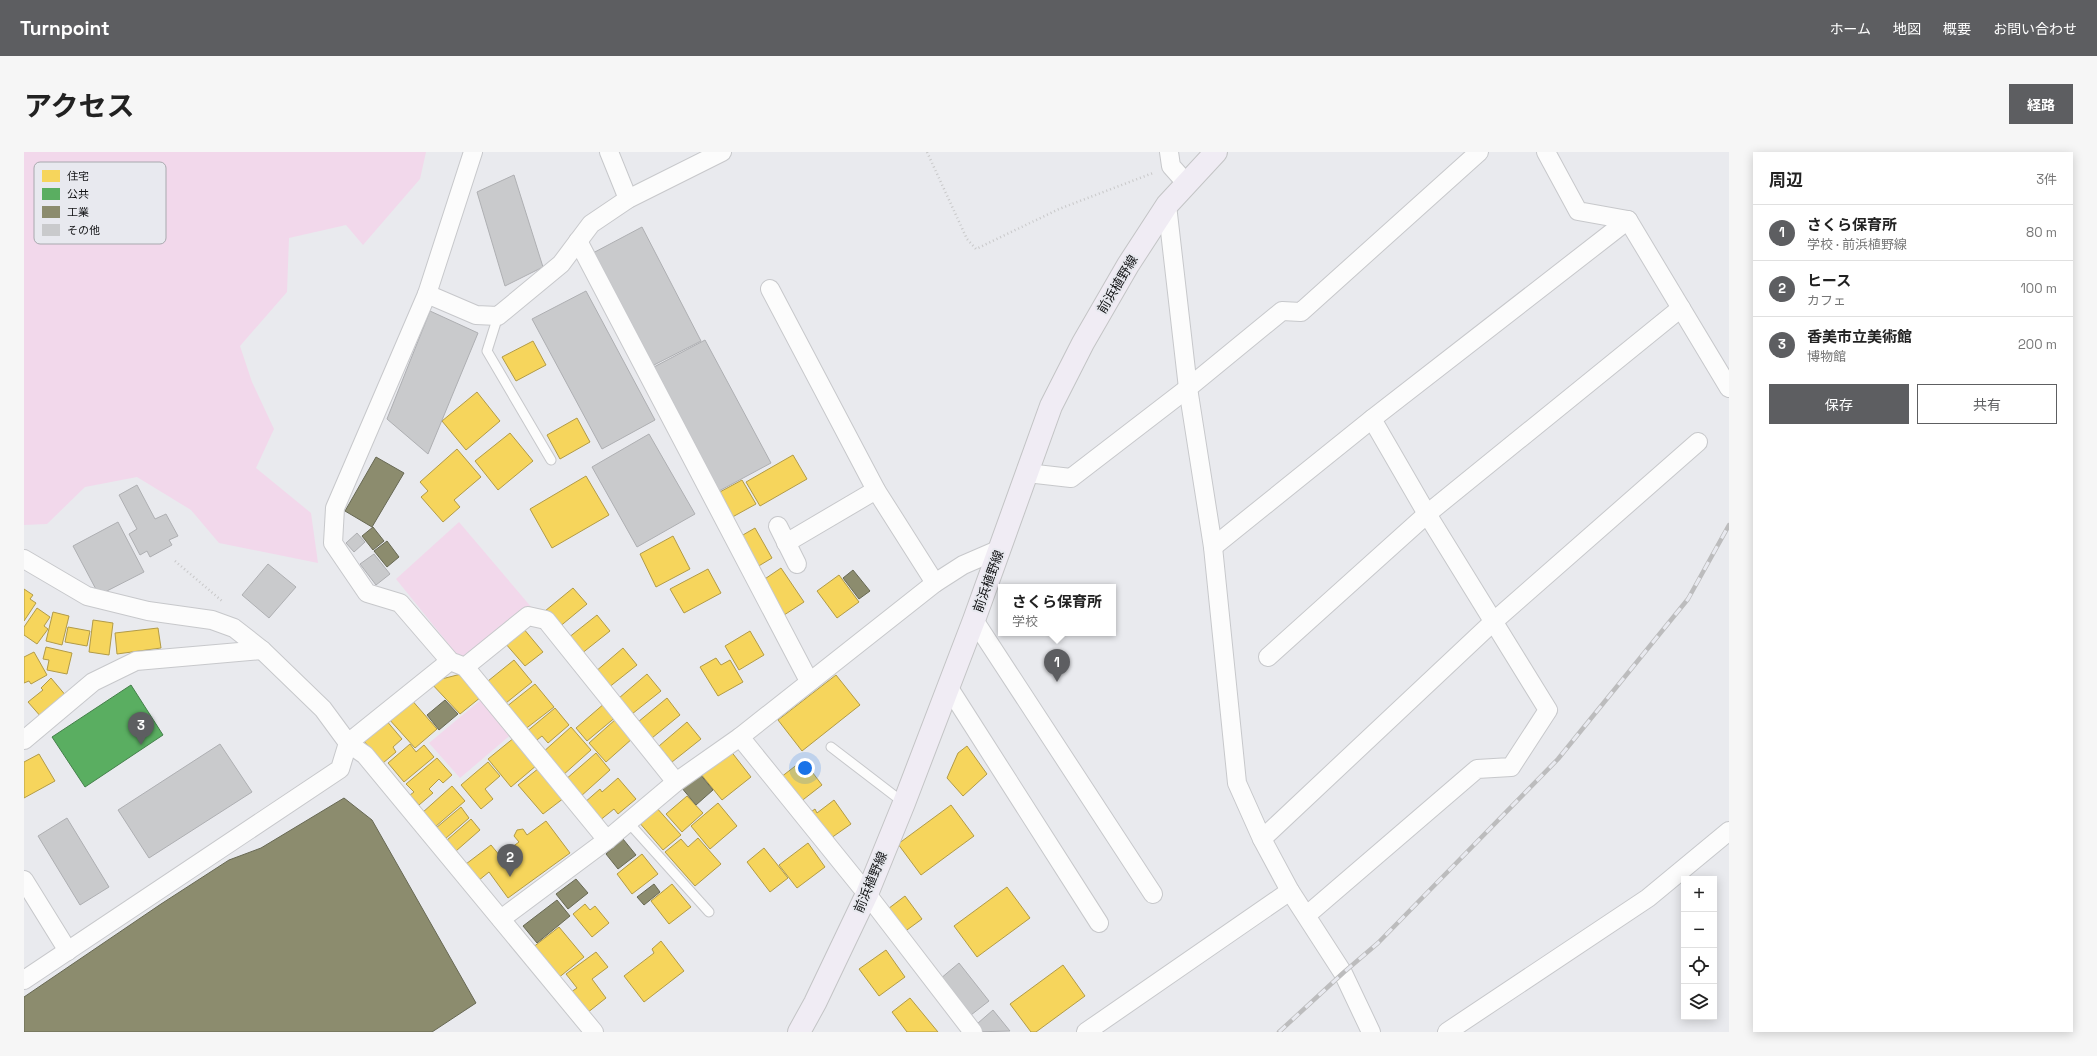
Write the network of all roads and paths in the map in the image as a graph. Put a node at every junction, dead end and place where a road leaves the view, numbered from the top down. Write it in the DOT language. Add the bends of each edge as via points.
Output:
graph roads {
  1 [pos="473,152"];
  2 [pos="609,152"];
  3 [pos="927,152"];
  4 [pos="1216,152"];
  5 [pos="1479,152"];
  6 [pos="1546,152"];
  7 [pos="713,154"];
  8 [pos="1170,159"];
  9 [pos="1186,184"];
  10 [pos="628,199"];
  11 [pos="1167,206"];
  12 [pos="1628,220"];
  13 [pos="578,241"];
  14 [pos="770,289"];
  15 [pos="427,294"];
  16 [pos="1681,308"];
  17 [pos="498,316"];
  18 [pos="1188,388"];
  19 [pos="1729,388"];
  20 [pos="1372,419"];
  21 [pos="1698,442"];
  22 [pos="551,460"];
  23 [pos="1027,473"];
  24 [pos="876,490"];
  25 [pos="1426,514"];
  26 [pos="778,526"];
  27 [pos="786,543"];
  28 [pos="1213,547"];
  29 [pos="1000,549"];
  30 [pos="24,560"];
  31 [pos="175,561"];
  32 [pos="797,564"];
  33 [pos="935,583"];
  34 [pos="227,605"];
  35 [pos="974,620"];
  36 [pos="1493,622"];
  37 [pos="262,650"];
  38 [pos="1268,657"];
  39 [pos="458,664"];
  40 [pos="809,681"];
  41 [pos="949,688"];
  42 [pos="740,737"];
  43 [pos="24,740"];
  44 [pos="348,743"];
  45 [pos="830,747"];
  46 [pos="676,782"];
  47 [pos="904,803"];
  48 [pos="628,822"];
  49 [pos="1729,831"];
  50 [pos="1262,839"];
  51 [pos="607,840"];
  52 [pos="24,880"];
  53 [pos="1290,891"];
  54 [pos="867,894"];
  55 [pos="1153,894"];
  56 [pos="709,912"];
  57 [pos="1307,915"];
  58 [pos="501,919"];
  59 [pos="1099,923"];
  60 [pos="68,951"];
  61 [pos="24,980"];
  62 [pos="594,1032"];
  63 [pos="799,1032"];
  64 [pos="973,1032"];
  65 [pos="1086,1032"];
  66 [pos="1371,1032"];
  67 [pos="1447,1032"];
  1 -- 15 [label="street"];
  2 -- 10 [label="street"];
  3 -- 8 [label="path" via="967,239 976,249"];
  4 -- 9 [label="main road, 前浜植野線"];
  5 -- 18 [label="street" via="1301,312 1282,311"];
  6 -- 12 [label="street" via="1578,211"];
  7 -- 10 [label="street"];
  8 -- 9 [label="street"];
  9 -- 11 [label="main road, 前浜植野線"];
  10 -- 13 [label="street" via="591,224"];
  11 -- 18 [label="street"];
  11 -- 23 [label="main road, 前浜植野線" via="1128,265 1083,343 1051,406"];
  12 -- 16 [label="street"];
  12 -- 20 [label="street"];
  13 -- 17 [label="street" via="561,264"];
  13 -- 40 [label="street"];
  14 -- 24 [label="street"];
  15 -- 17 [label="street" via="476,315"];
  15 -- 39 [label="street" via="335,508 333,544 367,593 400,603"];
  16 -- 19 [label="street"];
  16 -- 25 [label="street"];
  17 -- 22 [label="lane" via="487,351"];
  18 -- 23 [label="street" via="1071,478"];
  18 -- 28 [label="street"];
  20 -- 25 [label="street"];
  20 -- 28 [label="street"];
  21 -- 36 [label="street"];
  23 -- 29 [label="main road, 前浜植野線"];
  24 -- 27 [label="street"];
  24 -- 33 [label="street"];
  25 -- 36 [label="street"];
  25 -- 38 [label="street"];
  26 -- 27 [label="street"];
  27 -- 32 [label="street"];
  28 -- 50 [label="street" via="1237,783"];
  29 -- 33 [label="street" via="963,565"];
  29 -- 35 [label="main road, 前浜植野線"];
  30 -- 37 [label="street" via="87,596 148,611 212,620 234,628"];
  31 -- 34 [label="path"];
  33 -- 40 [label="street"];
  35 -- 41 [label="main road, 前浜植野線"];
  35 -- 55 [label="street"];
  36 -- 50 [label="street"];
  36 -- 57 [label="street" via="1548,710 1511,767 1477,769"];
  37 -- 43 [label="street" via="136,661 93,682"];
  37 -- 44 [label="street" via="322,709"];
  39 -- 44 [label="street"];
  39 -- 46 [label="street" via="528,616 546,620"];
  39 -- 51 [label="street"];
  40 -- 42 [label="street"];
  41 -- 47 [label="main road, 前浜植野線"];
  41 -- 59 [label="street"];
  42 -- 46 [label="street"];
  42 -- 54 [label="street"];
  44 -- 58 [label="street" via="365,755"];
  44 -- 60 [label="street" via="340,769"];
  45 -- 47 [label="lane"];
  46 -- 48 [label="street"];
  47 -- 54 [label="main road, 前浜植野線"];
  48 -- 51 [label="street"];
  48 -- 56 [label="lane"];
  49 -- 67 [label="street" via="1648,898"];
  50 -- 53 [label="street"];
  51 -- 58 [label="street"];
  52 -- 60 [label="street"];
  53 -- 57 [label="street"];
  53 -- 65 [label="street"];
  54 -- 63 [label="main road, 前浜植野線"];
  54 -- 64 [label="street"];
  57 -- 66 [label="street" via="1343,973"];
  58 -- 62 [label="street"];
  60 -- 61 [label="street"];
}
